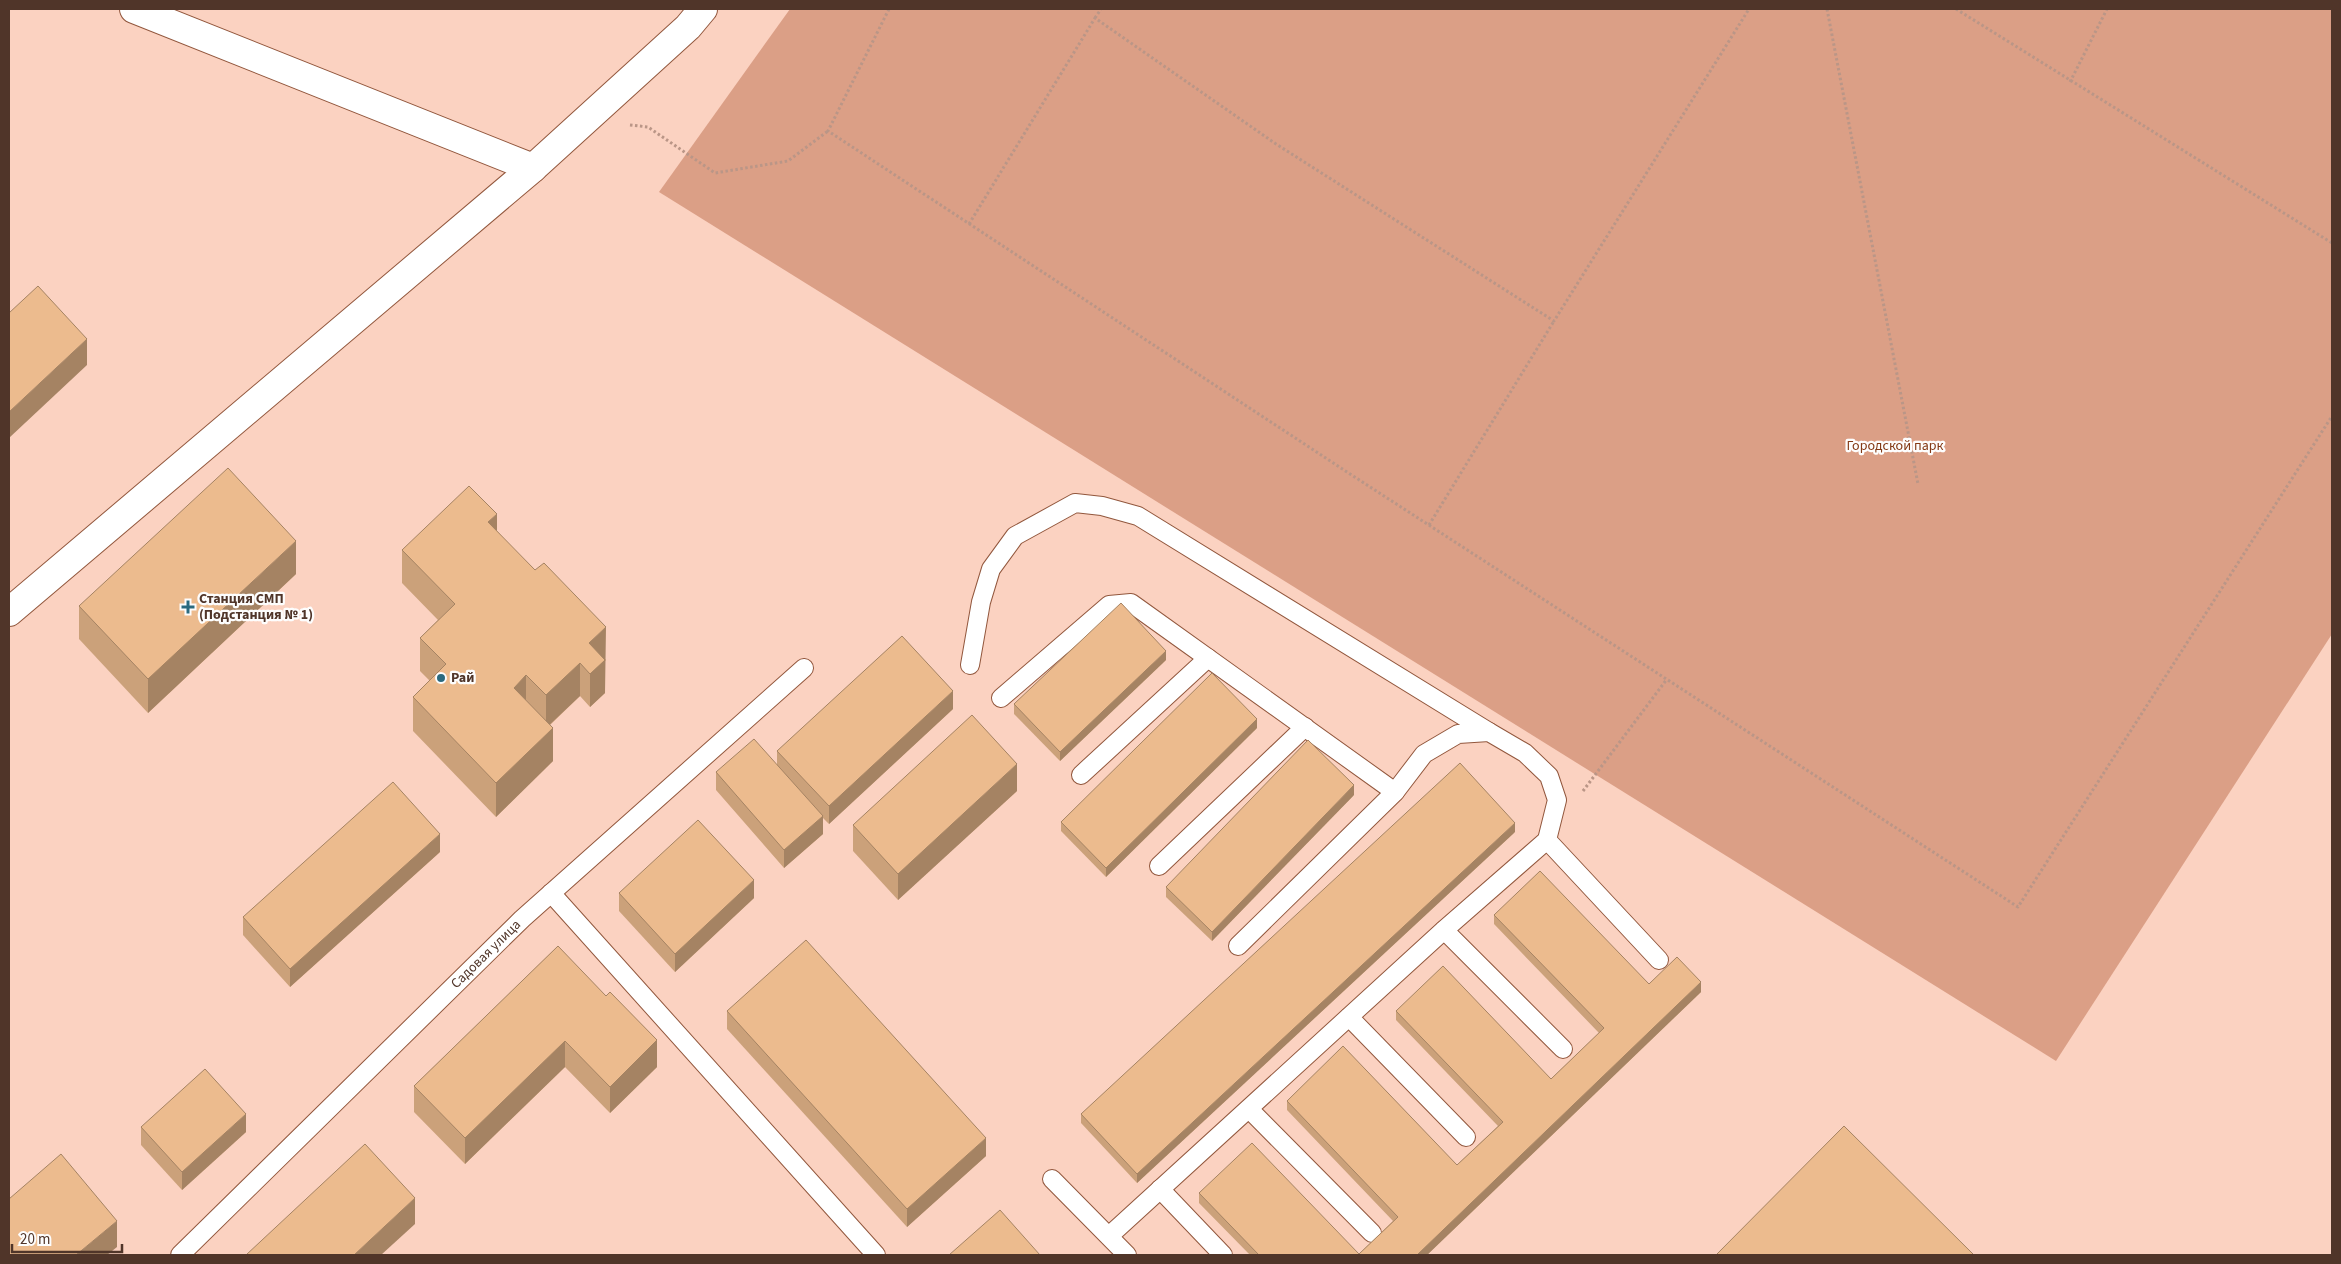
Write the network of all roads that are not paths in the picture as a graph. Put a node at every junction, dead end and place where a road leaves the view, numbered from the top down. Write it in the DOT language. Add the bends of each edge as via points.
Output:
graph roads {
  1 [pos="134,9"];
  2 [pos="703,9"];
  3 [pos="533,168"];
  4 [pos="9,612"];
  5 [pos="1208,658"];
  6 [pos="970,666"];
  7 [pos="804,668"];
  8 [pos="1001,698"];
  9 [pos="1305,727"];
  10 [pos="1489,732"];
  11 [pos="1081,775"];
  12 [pos="1395,792"];
  13 [pos="1547,840"];
  14 [pos="1159,866"];
  15 [pos="551,893"];
  16 [pos="1444,930"];
  17 [pos="1238,946"];
  18 [pos="1659,960"];
  19 [pos="1349,1017"];
  20 [pos="1563,1049"];
  21 [pos="1249,1109"];
  22 [pos="1466,1137"];
  23 [pos="1052,1179"];
  24 [pos="1160,1190"];
  25 [pos="1372,1233"];
  26 [pos="1109,1236"];
  27 [pos="180,1255"];
  28 [pos="876,1255"];
  29 [pos="1127,1255"];
  30 [pos="1223,1255"];
  1 -- 3 [label="street"];
  2 -- 3 [label="street" via="688,27"];
  3 -- 4 [label="street"];
  5 -- 8 [label="lane" via="1131,603 1109,605"];
  5 -- 9 [label="lane"];
  5 -- 11 [label="lane"];
  6 -- 10 [label="lane" via="981,602 991,569 1015,536 1075,503 1102,506 1138,516"];
  7 -- 15 [label="lane, Садовая улица"];
  9 -- 12 [label="lane"];
  9 -- 14 [label="lane"];
  10 -- 12 [label="lane" via="1458,734 1424,754"];
  10 -- 13 [label="lane" via="1525,754 1549,776 1557,800"];
  12 -- 17 [label="lane"];
  13 -- 16 [label="lane"];
  13 -- 18 [label="lane"];
  15 -- 27 [label="lane, Садовая улица"];
  15 -- 28 [label="lane"];
  16 -- 19 [label="lane"];
  16 -- 20 [label="lane"];
  19 -- 21 [label="lane"];
  19 -- 22 [label="lane"];
  21 -- 24 [label="lane"];
  21 -- 25 [label="lane"];
  23 -- 26 [label="lane"];
  24 -- 26 [label="lane"];
  24 -- 30 [label="lane"];
  26 -- 29 [label="lane"];
}
